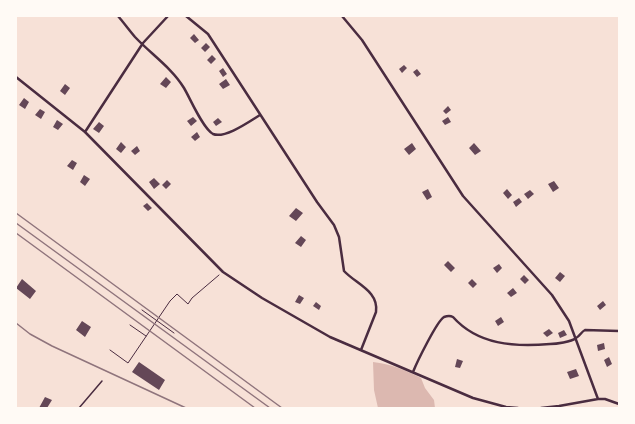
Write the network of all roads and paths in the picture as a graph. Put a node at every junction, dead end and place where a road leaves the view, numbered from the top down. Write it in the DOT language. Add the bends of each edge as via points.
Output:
graph roads {
  1 [pos="118,16"];
  2 [pos="168,16"];
  3 [pos="186,16"];
  4 [pos="342,16"];
  5 [pos="142,43"];
  6 [pos="16,77"];
  7 [pos="260,115"];
  8 [pos="85,132"];
  9 [pos="223,272"];
  10 [pos="142,310"];
  11 [pos="157,320"];
  12 [pos="130,325"];
  13 [pos="619,331"];
  14 [pos="174,333"];
  15 [pos="146,336"];
  16 [pos="576,338"];
  17 [pos="110,350"];
  18 [pos="361,350"];
  19 [pos="413,372"];
  20 [pos="102,381"];
  21 [pos="598,399"];
  22 [pos="619,404"];
  23 [pos="79,408"];
  24 [pos="518,408"];
  25 [pos="541,408"];
  1 -- 5 [label="street"];
  2 -- 5 [label="street"];
  3 -- 7 [label="street" via="208,34"];
  4 -- 16 [label="street" via="362,40 463,196 552,295 569,321"];
  5 -- 7 [label="street" via="179,82 213,134 227,133"];
  5 -- 8 [label="street"];
  6 -- 8 [label="street"];
  7 -- 18 [label="street" via="334,225 339,237 344,271 375,299 376,312"];
  8 -- 9 [label="street"];
  9 -- 11 [label="path" via="188,304 177,294"];
  9 -- 18 [label="street" via="330,337"];
  10 -- 11 [label="path"];
  11 -- 14 [label="path"];
  11 -- 15 [label="path"];
  12 -- 15 [label="path"];
  13 -- 16 [label="street" via="585,330"];
  15 -- 17 [label="path" via="128,363"];
  16 -- 19 [label="street" via="556,344 533,346 495,342 473,334 462,327 454,317 447,316 443,317"];
  16 -- 21 [label="street"];
  18 -- 19 [label="street"];
  19 -- 24 [label="street" via="473,398"];
  20 -- 23 [label="lane"];
  21 -- 22 [label="street"];
  21 -- 25 [label="street"];
}
